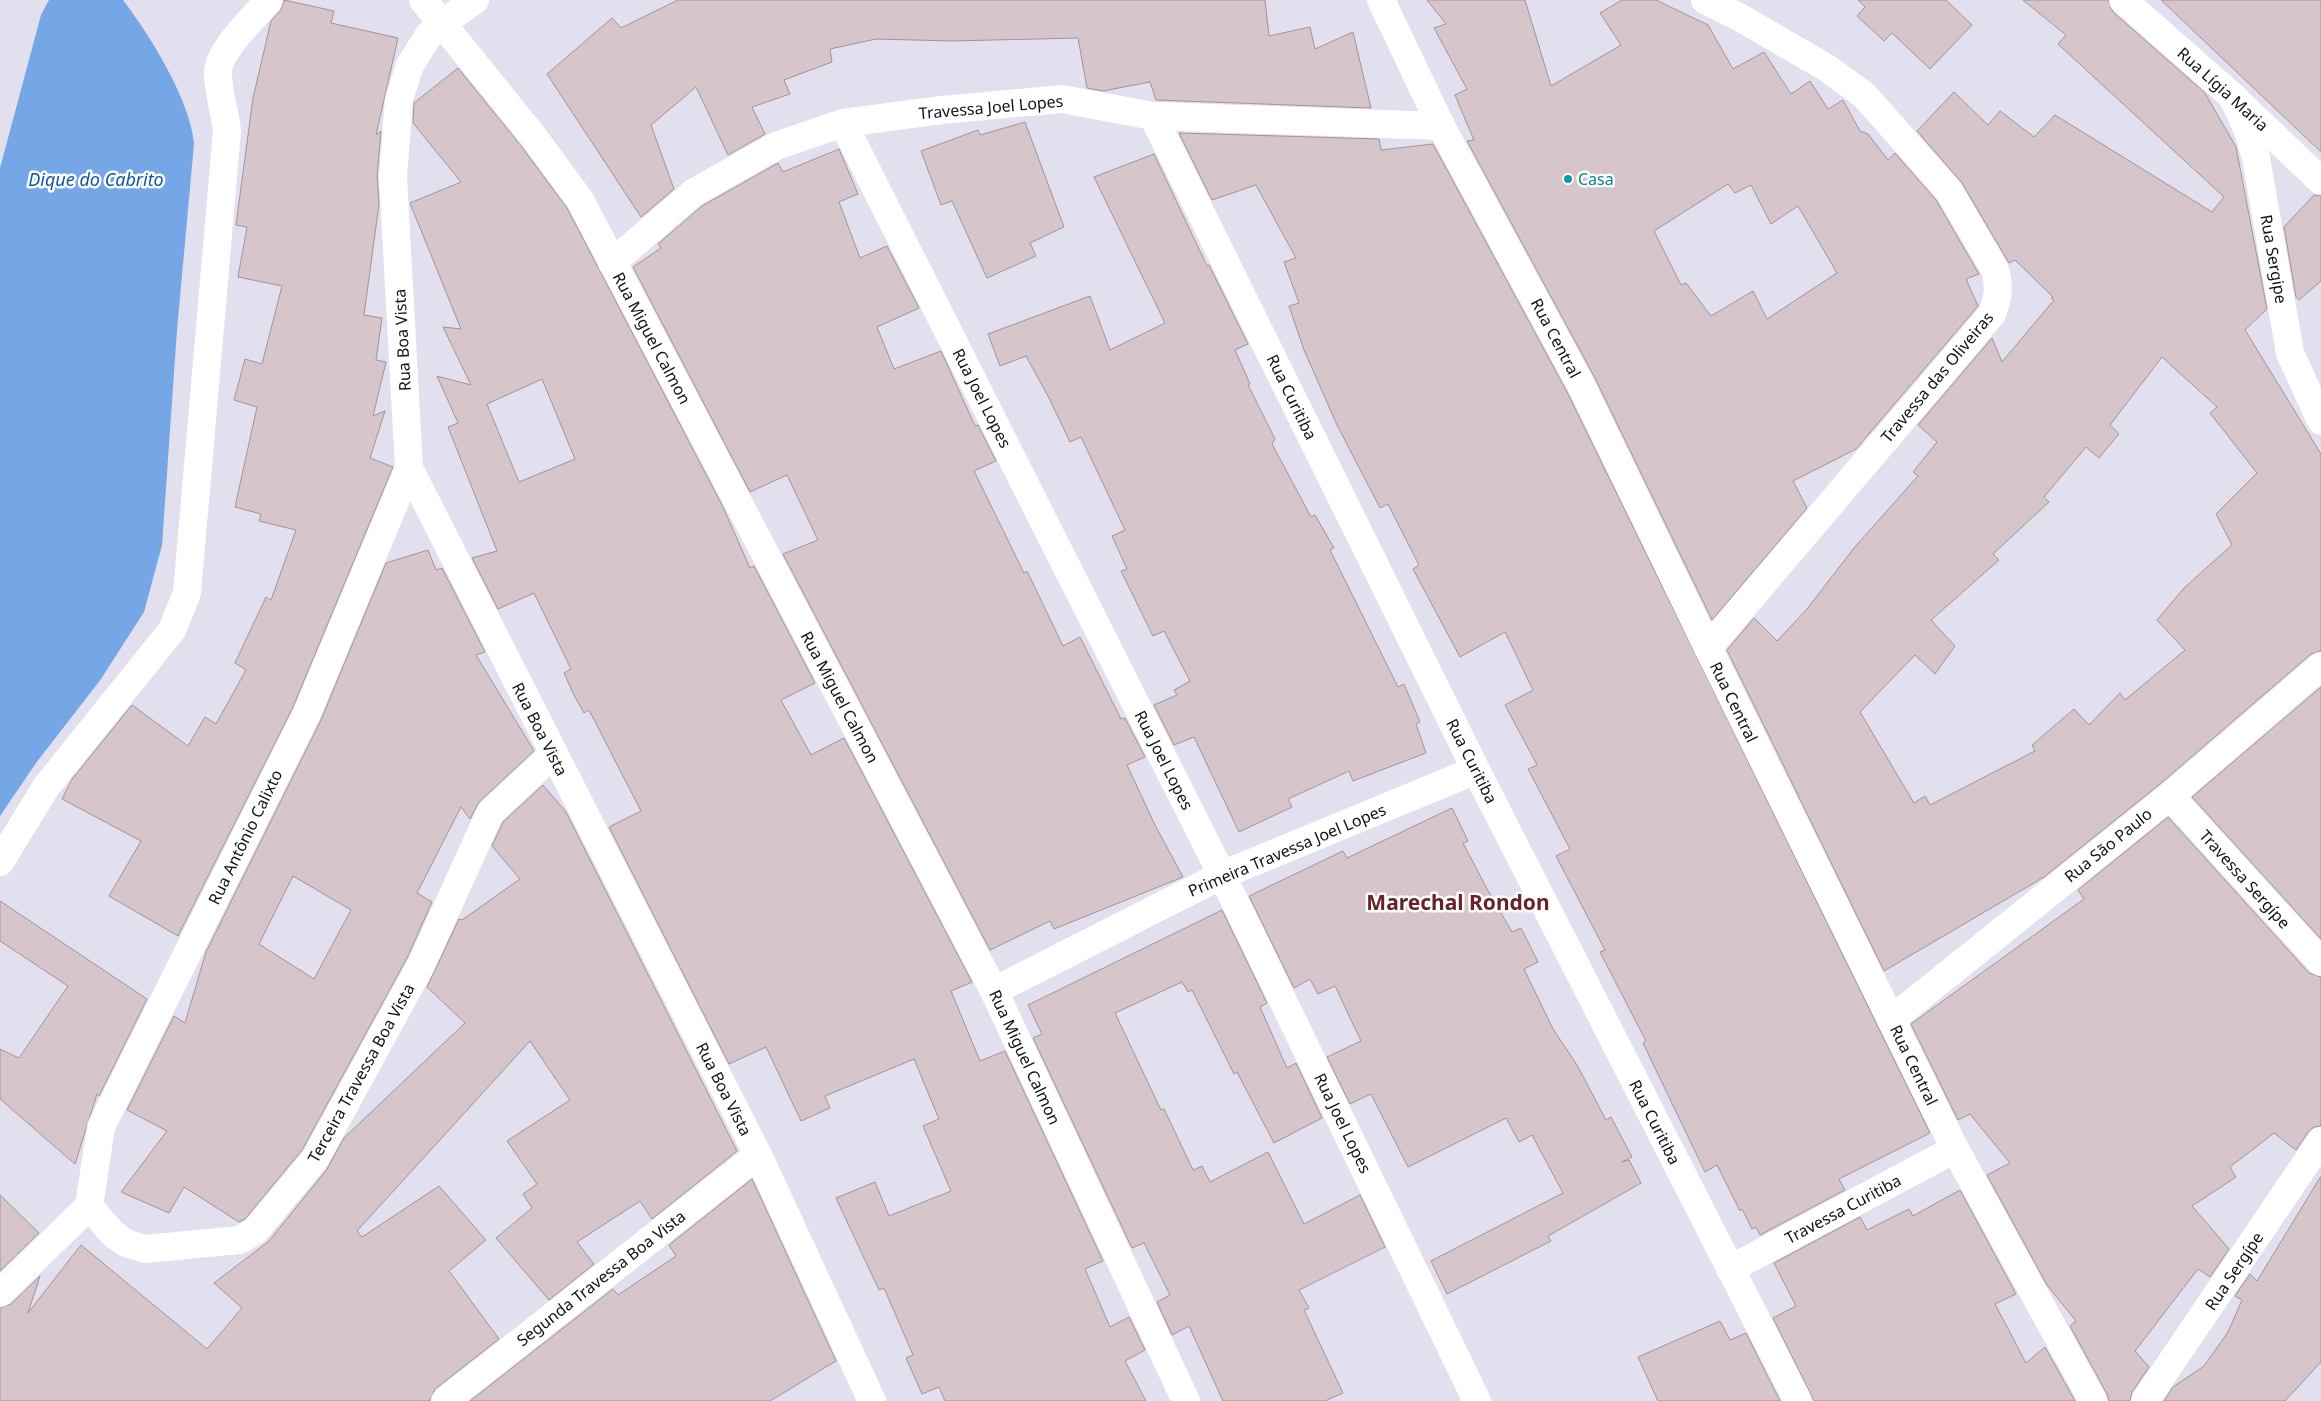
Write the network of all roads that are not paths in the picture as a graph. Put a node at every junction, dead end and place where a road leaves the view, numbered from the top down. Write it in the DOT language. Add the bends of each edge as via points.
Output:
graph roads {
  1 [pos="269,0"];
  2 [pos="423,0"];
  3 [pos="475,0"];
  4 [pos="1381,0"];
  5 [pos="1705,0"];
  6 [pos="2123,0"];
  7 [pos="442,24"];
  8 [pos="2232,96"];
  9 [pos="1153,116"];
  10 [pos="843,123"];
  11 [pos="1441,126"];
  12 [pos="2321,181"];
  13 [pos="612,263"];
  14 [pos="2321,421"];
  15 [pos="409,468"];
  16 [pos="1708,648"];
  17 [pos="2321,666"];
  18 [pos="553,754"];
  19 [pos="1476,770"];
  20 [pos="2170,796"];
  21 [pos="0,862"];
  22 [pos="1222,875"];
  23 [pos="2321,962"];
  24 [pos="994,991"];
  25 [pos="1891,1020"];
  26 [pos="2321,1141"];
  27 [pos="1955,1148"];
  28 [pos="758,1156"];
  29 [pos="89,1206"];
  30 [pos="1730,1268"];
  31 [pos="0,1293"];
  32 [pos="862,1397"];
  33 [pos="445,1401"];
  34 [pos="1186,1401"];
  35 [pos="1477,1401"];
  36 [pos="1798,1401"];
  37 [pos="2093,1401"];
  38 [pos="2146,1401"];
  1 -- 21 [label="street" via="219,61 227,131 187,593 172,630 46,786"];
  2 -- 7 [label="street, Rua Miguel Calmon"];
  3 -- 7 [label="street"];
  4 -- 11 [label="street, Rua Central"];
  5 -- 16 [label="street, Travessa das Oliveiras" via="1827,68 1864,95 1949,191 1995,270 1999,284 1992,314"];
  6 -- 8 [label="street, Rua Lígia Maria"];
  7 -- 13 [label="street, Rua Miguel Calmon" via="580,200"];
  7 -- 15 [label="street, Rua Boa Vista" via="430,35 404,80 399,99 393,177"];
  8 -- 12 [label="street, Rua Lígia Maria"];
  8 -- 14 [label="street, Rua Sergipe" via="2256,158 2290,353"];
  9 -- 10 [label="street, Travessa Joel Lopes" via="1062,99"];
  9 -- 11 [label="street, Travessa Joel Lopes"];
  9 -- 19 [label="street, Rua Curitiba"];
  10 -- 13 [label="street, Travessa Joel Lopes" via="776,146 693,193"];
  10 -- 22 [label="street, Rua Joel Lopes"];
  11 -- 16 [label="street, Rua Central" via="1581,385"];
  13 -- 24 [label="street, Rua Miguel Calmon"];
  15 -- 18 [label="street, Rua Boa Vista"];
  15 -- 29 [label="street, Rua Antônio Calixto" via="307,713 101,1127"];
  16 -- 25 [label="street, Rua Central"];
  17 -- 20 [label="street, Rua São Paulo"];
  18 -- 28 [label="street, Rua Boa Vista"];
  18 -- 29 [label="street, Terceira Travessa Boa Vista" via="490,813 421,965 315,1159 255,1231 239,1240 145,1249 126,1243 113,1234"];
  19 -- 22 [label="street, Primeira Travessa Joel Lopes"];
  19 -- 30 [label="street, Rua Curitiba"];
  20 -- 23 [label="street, Travessa Sergípe"];
  20 -- 25 [label="street, Rua São Paulo"];
  22 -- 24 [label="street, Primeira Travessa Joel Lopes"];
  22 -- 35 [label="street, Rua Joel Lopes"];
  24 -- 34 [label="street, Rua Miguel Calmon"];
  25 -- 27 [label="street, Rua Central"];
  26 -- 38 [label="street, Rua Sergípe"];
  27 -- 30 [label="street, Travessa Curitiba"];
  27 -- 37 [label="street, Rua Central"];
  28 -- 32 [label="street, Rua Boa Vista"];
  28 -- 33 [label="street, Segunda Travessa Boa Vista"];
  29 -- 31 [label="street"];
  30 -- 36 [label="street, Rua Curitiba"];
}
